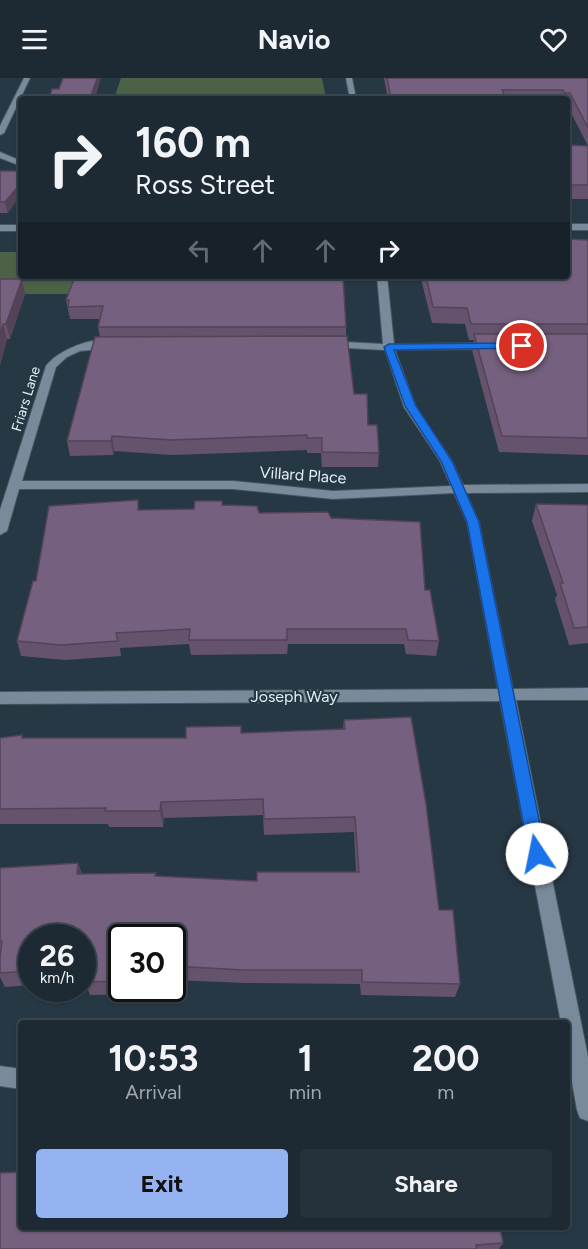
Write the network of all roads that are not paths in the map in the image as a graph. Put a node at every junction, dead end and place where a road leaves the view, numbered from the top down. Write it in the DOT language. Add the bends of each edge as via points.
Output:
graph roads {
  1 [pos="27,78"];
  2 [pos="350,78"];
  3 [pos="353,96"];
  4 [pos="0,132"];
  5 [pos="0,154"];
  6 [pos="18,163"];
  7 [pos="18,164"];
  8 [pos="9,167"];
  9 [pos="570,227"];
  10 [pos="588,227"];
  11 [pos="0,228"];
  12 [pos="18,228"];
  13 [pos="382,279"];
  14 [pos="319,344"];
  15 [pos="124,345"];
  16 [pos="506,346"];
  17 [pos="389,347"];
  18 [pos="15,485"];
  19 [pos="588,488"];
  20 [pos="460,489"];
  21 [pos="0,531"];
  22 [pos="588,694"];
  23 [pos="506,695"];
  24 [pos="0,698"];
  25 [pos="568,1020"];
  26 [pos="570,1031"];
  27 [pos="0,1076"];
  28 [pos="579,1078"];
  29 [pos="18,1079"];
  30 [pos="588,1110"];
  1 -- 4 [label="street"];
  2 -- 3 [label="street"];
  5 -- 6 [label="street"];
  7 -- 8 [label="street"];
  9 -- 10 [label="street"];
  11 -- 12 [label="street"];
  13 -- 17 [label="street"];
  14 -- 17 [label="street"];
  15 -- 18 [label="street, Friars Lane" via="68,351 51,366"];
  16 -- 17 [label="street"];
  17 -- 20 [label="street" via="410,406"];
  18 -- 20 [label="street, Villard Place" via="233,485 333,495"];
  18 -- 21 [label="street, Friars Lane"];
  19 -- 20 [label="street, Villard Place"];
  20 -- 23 [label="street" via="473,522"];
  22 -- 23 [label="street, Joseph Way"];
  23 -- 24 [label="street, Joseph Way"];
  23 -- 25 [label="street"];
  26 -- 28 [label="street"];
  27 -- 29 [label="street"];
  28 -- 30 [label="street"];
}
